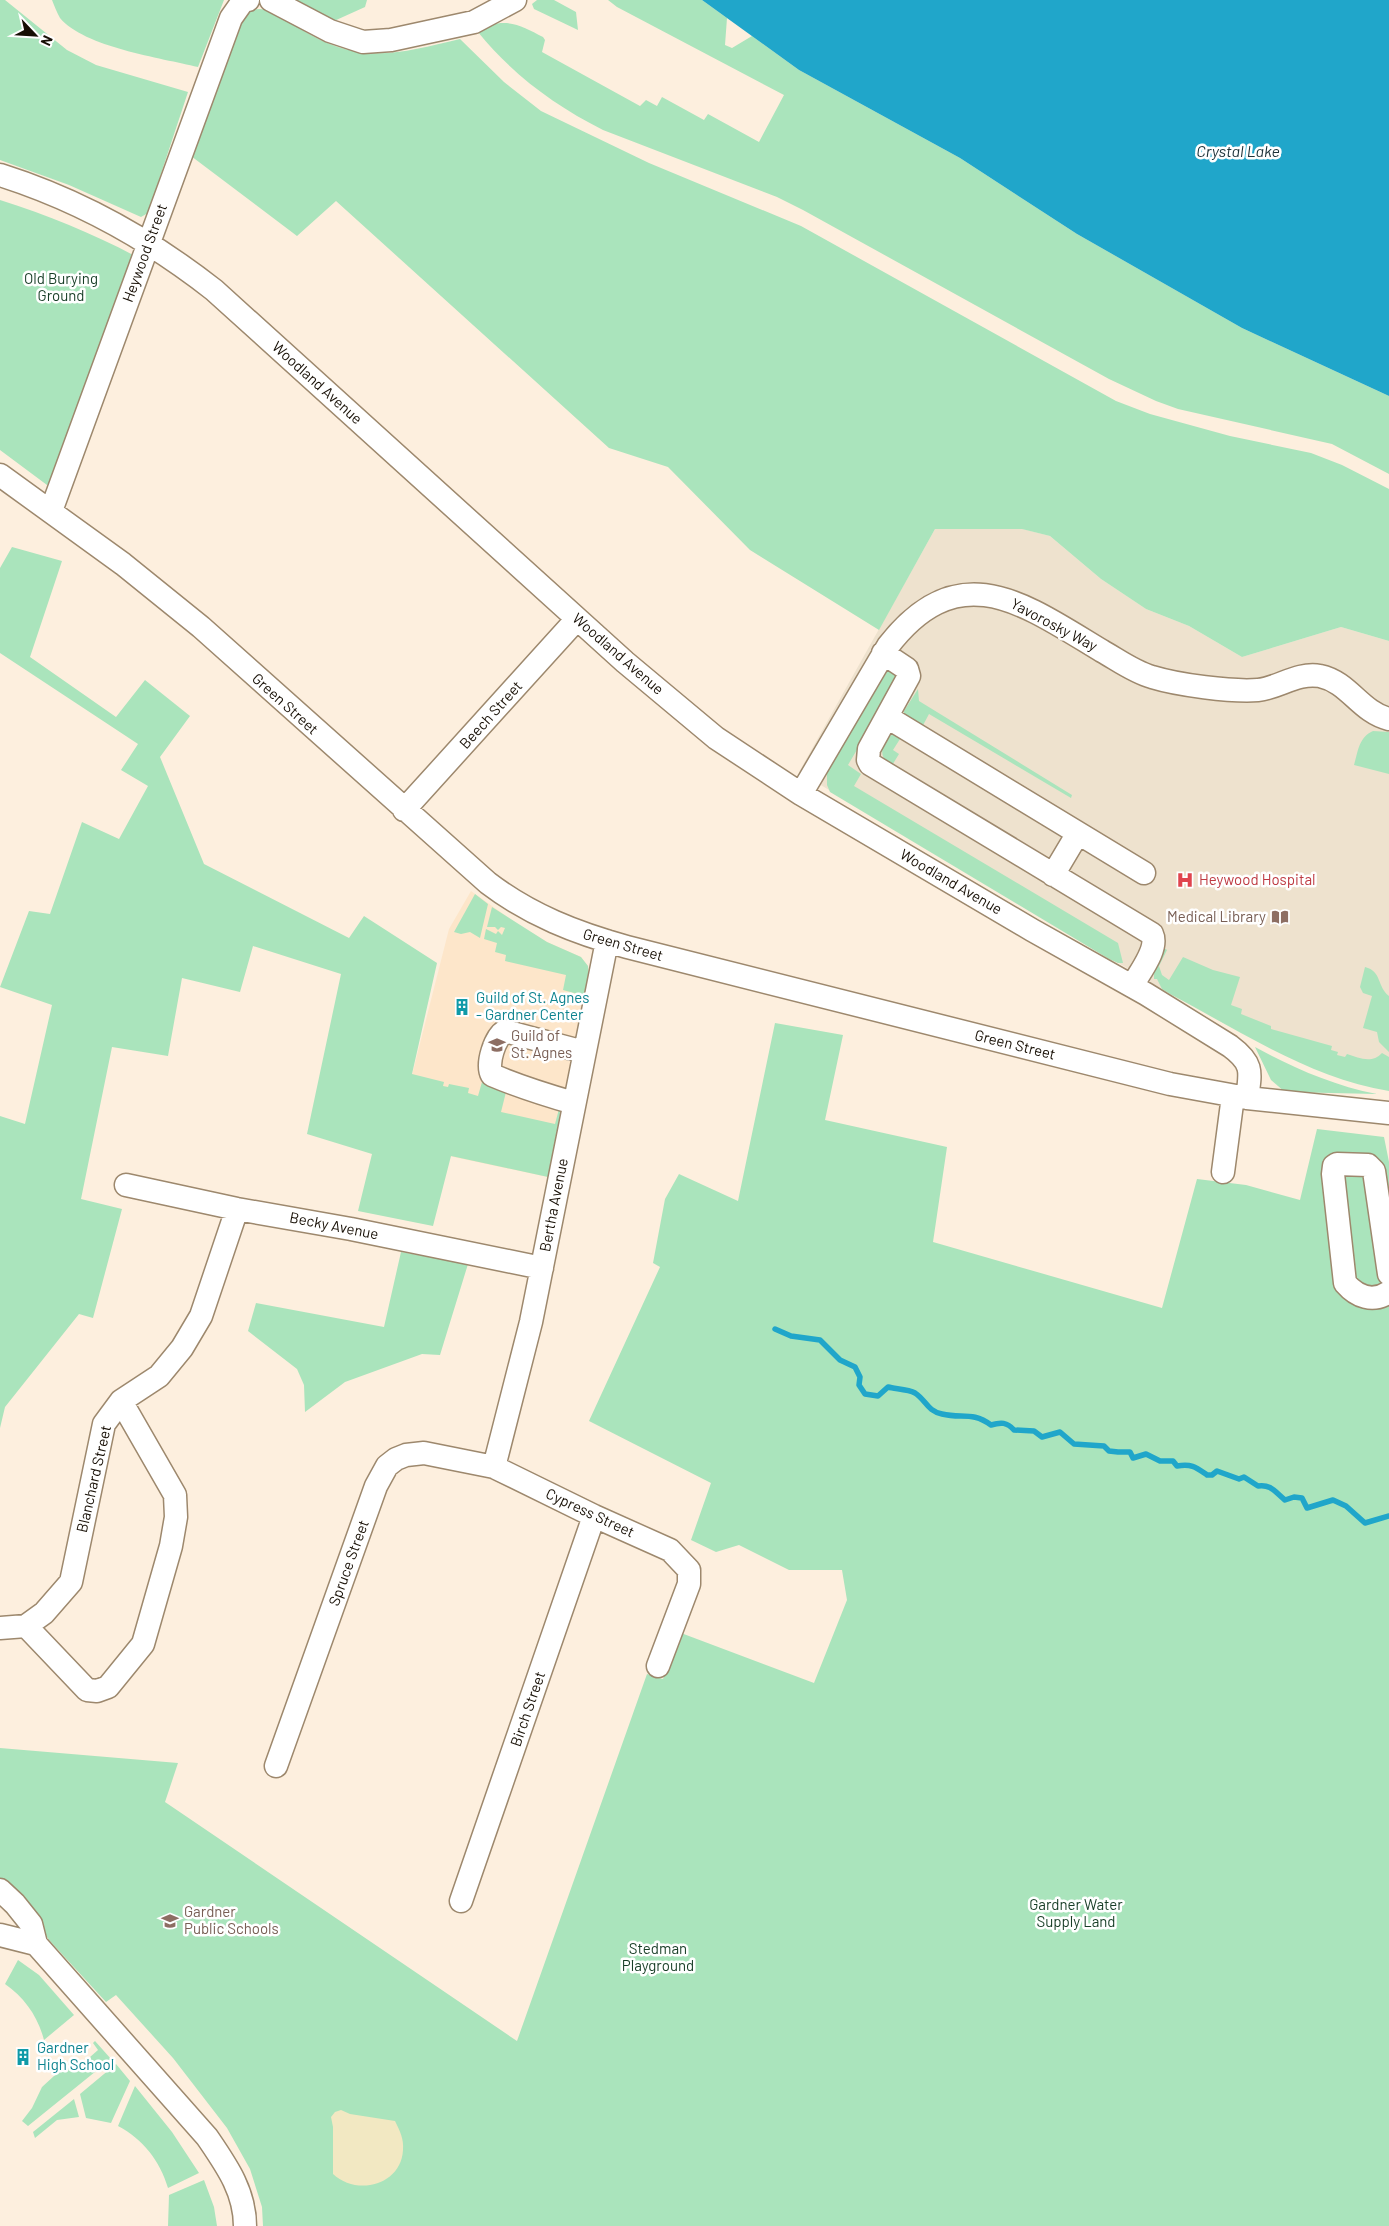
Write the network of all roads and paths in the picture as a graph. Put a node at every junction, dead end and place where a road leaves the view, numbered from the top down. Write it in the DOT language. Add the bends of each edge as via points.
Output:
graph roads {
  1 [pos="248,0"];
  2 [pos="272,0"];
  3 [pos="515,0"];
  4 [pos="0,175"];
  5 [pos="148,242"];
  6 [pos="0,475"];
  7 [pos="51,512"];
  8 [pos="577,619"];
  9 [pos="883,653"];
  10 [pos="887,717"];
  11 [pos="1388,719"];
  12 [pos="801,794"];
  13 [pos="404,810"];
  14 [pos="1078,833"];
  15 [pos="1144,874"];
  16 [pos="1053,875"];
  17 [pos="607,941"];
  18 [pos="1132,986"];
  19 [pos="584,1052"];
  20 [pos="1240,1097"];
  21 [pos="574,1103"];
  22 [pos="1389,1113"];
  23 [pos="1223,1172"];
  24 [pos="126,1185"];
  25 [pos="237,1209"];
  26 [pos="1384,1213"];
  27 [pos="542,1268"];
  28 [pos="1389,1274"];
  29 [pos="1389,1292"];
  30 [pos="121,1401"];
  31 [pos="494,1467"];
  32 [pos="594,1516"];
  33 [pos="26,1626"];
  34 [pos="0,1628"];
  35 [pos="658,1666"];
  36 [pos="276,1766"];
  37 [pos="0,1890"];
  38 [pos="462,1901"];
  39 [pos="0,1935"];
  40 [pos="36,1944"];
  41 [pos="245,2226"];
  1 -- 5 [label="street, Heywood Street" via="243,1 231,18"];
  2 -- 3 [label="street" via="330,31 363,42 391,40 466,24"];
  4 -- 5 [label="street, Woodland Avenue" via="37,186 100,214"];
  5 -- 7 [label="street, Heywood Street"];
  5 -- 8 [label="street, Woodland Avenue" via="214,290"];
  6 -- 7 [label="street, Green Street"];
  7 -- 13 [label="street, Green Street" via="123,564 201,628"];
  8 -- 12 [label="street, Woodland Avenue" via="716,738"];
  8 -- 13 [label="street, Beech Street"];
  9 -- 10 [label="street" via="909,672 908,680"];
  9 -- 11 [label="street, Yavorosky Way" via="913,616 926,608 954,597 990,594 1037,612 1151,677 1184,684 1258,690 1304,675 1319,676 1343,685 1371,712"];
  9 -- 12 [label="street, Yavorosky Way"];
  10 -- 14 [label="street"];
  10 -- 16 [label="street" via="869,749 870,764"];
  12 -- 18 [label="street, Woodland Avenue"];
  13 -- 17 [label="street, Green Street" via="504,895 559,925"];
  14 -- 15 [label="street"];
  14 -- 16 [label="street"];
  16 -- 18 [label="street" via="1152,934 1154,943"];
  17 -- 19 [label="street, Bertha Avenue"];
  17 -- 20 [label="street, Green Street" via="1142,1077"];
  18 -- 20 [label="street, Woodland Avenue" via="1243,1056 1249,1074"];
  19 -- 21 [label="street, Bertha Avenue"];
  19 -- 21 [label="street" via="505,1031 496,1040 490,1068 492,1075 533,1092"];
  20 -- 22 [label="street, Green Street"];
  20 -- 23 [label="street, Woodland Avenue"];
  21 -- 27 [label="street, Bertha Avenue"];
  24 -- 25 [label="street, Becky Avenue"];
  25 -- 27 [label="street, Becky Avenue"];
  25 -- 30 [label="street, Blanchard Street" via="201,1316 182,1348 159,1376"];
  26 -- 28 [label="street"];
  26 -- 29 [label="street" via="1372,1167 1334,1166 1343,1277 1360,1296 1366,1298"];
  27 -- 31 [label="street, Bertha Avenue"];
  30 -- 33 [label="street, Blanchard Street" via="104,1424 71,1582 44,1613"];
  30 -- 33 [label="street" via="175,1495 176,1517 171,1546 144,1644 108,1687 86,1690"];
  31 -- 32 [label="street, Cypress Street"];
  31 -- 36 [label="street, Spruce Street" via="424,1453 400,1457 382,1473"];
  32 -- 35 [label="street, Cypress Street" via="670,1550 689,1570 689,1584"];
  32 -- 38 [label="street, Birch Street"];
  33 -- 34 [label="street"];
  37 -- 40 [label="street" via="31,1924"];
  39 -- 40 [label="street"];
  40 -- 41 [label="street" via="207,2137 236,2184"];
}
